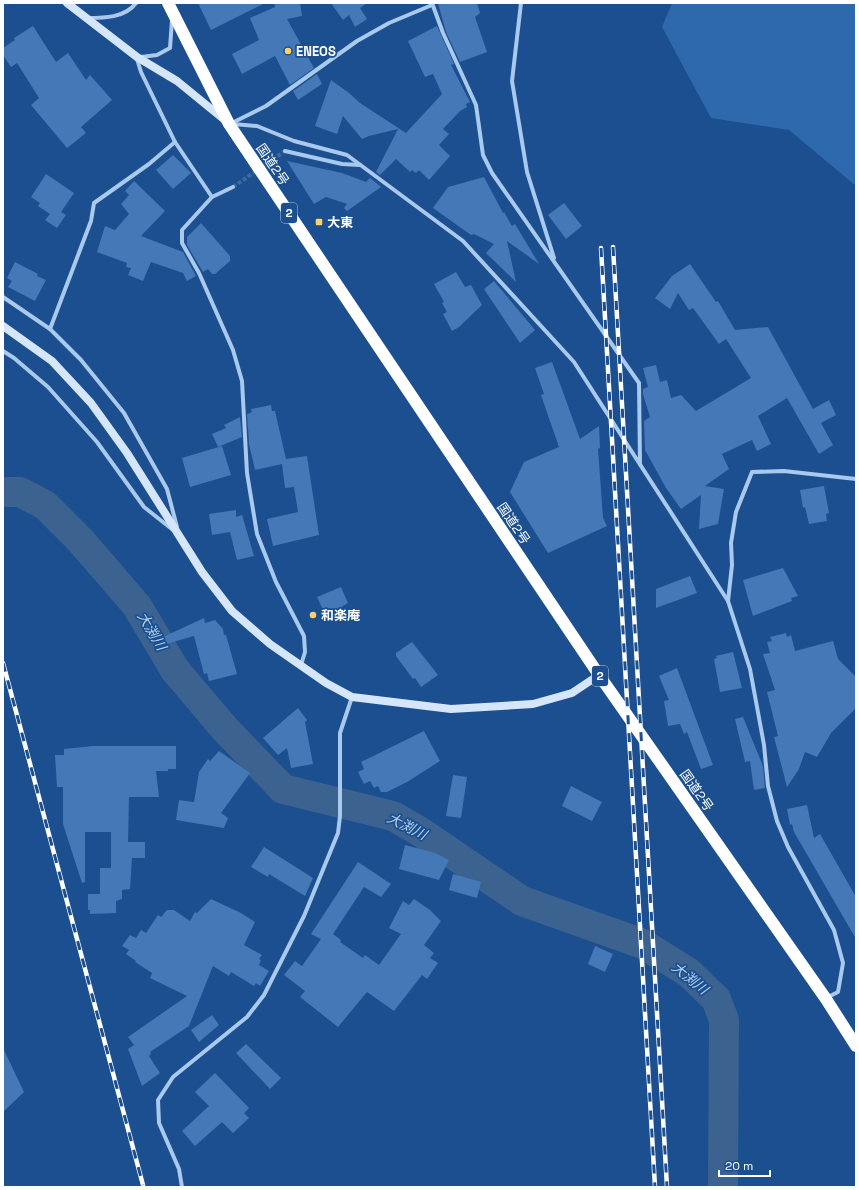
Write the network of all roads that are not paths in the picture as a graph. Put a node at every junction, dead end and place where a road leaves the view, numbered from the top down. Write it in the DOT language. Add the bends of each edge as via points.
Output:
graph roads {
  1 [pos="67,3"];
  2 [pos="136,3"];
  3 [pos="521,3"];
  4 [pos="432,4"];
  5 [pos="169,6"];
  6 [pos="87,18"];
  7 [pos="136,57"];
  8 [pos="229,124"];
  9 [pos="176,142"];
  10 [pos="284,151"];
  11 [pos="361,165"];
  12 [pos="233,187"];
  13 [pos="212,197"];
  14 [pos="555,262"];
  15 [pos="3,297"];
  16 [pos="3,326"];
  17 [pos="50,329"];
  18 [pos="3,351"];
  19 [pos="640,465"];
  20 [pos="856,479"];
  21 [pos="179,535"];
  22 [pos="728,601"];
  23 [pos="301,666"];
  24 [pos="599,675"];
  25 [pos="352,697"];
  26 [pos="826,998"];
  27 [pos="856,1046"];
  28 [pos="182,1187"];
  1 -- 6 [label="street"];
  2 -- 6 [label="street" via="121,14"];
  3 -- 14 [label="street" via="512,81 527,172"];
  4 -- 8 [label="street" via="357,41 266,106"];
  4 -- 14 [label="street" via="476,105 483,155 492,173"];
  5 -- 7 [label="street" via="173,28 170,48 157,55"];
  5 -- 8 [label="highway, 国道2号 / 2"];
  6 -- 7 [label="street"];
  7 -- 8 [label="street" via="176,81"];
  7 -- 9 [label="street"];
  8 -- 11 [label="street" via="257,126 294,141 347,155"];
  8 -- 24 [label="highway, 国道2号 / 2"];
  9 -- 13 [label="street"];
  9 -- 17 [label="street" via="94,203 91,221"];
  10 -- 11 [label="street" via="342,164"];
  11 -- 19 [label="street" via="463,241 574,362"];
  12 -- 13 [label="street"];
  13 -- 23 [label="street" via="182,230 182,243 199,273 233,350 242,381 247,473 257,534 276,582 304,636 305,652"];
  14 -- 19 [label="street" via="639,384"];
  15 -- 17 [label="street"];
  16 -- 21 [label="street" via="52,361 91,403 127,453"];
  17 -- 21 [label="street" via="81,360 124,413 167,490"];
  18 -- 21 [label="street" via="48,387 97,442 144,507"];
  19 -- 22 [label="street"];
  20 -- 22 [label="street" via="784,471 752,472 736,512 731,543 732,565"];
  21 -- 23 [label="street" via="202,572 232,611 270,644"];
  22 -- 26 [label="street" via="750,669 764,745 768,786 777,821 788,847 834,930 842,963 838,992"];
  23 -- 25 [label="street"];
  24 -- 25 [label="street" via="572,693 533,704 450,709"];
  24 -- 26 [label="highway, 国道2号 / 2"];
  25 -- 28 [label="street" via="340,733 338,833 304,916 264,995 247,1017 173,1077 158,1100 159,1123 179,1169"];
  26 -- 27 [label="highway, 国道2号 / 2"];
}
